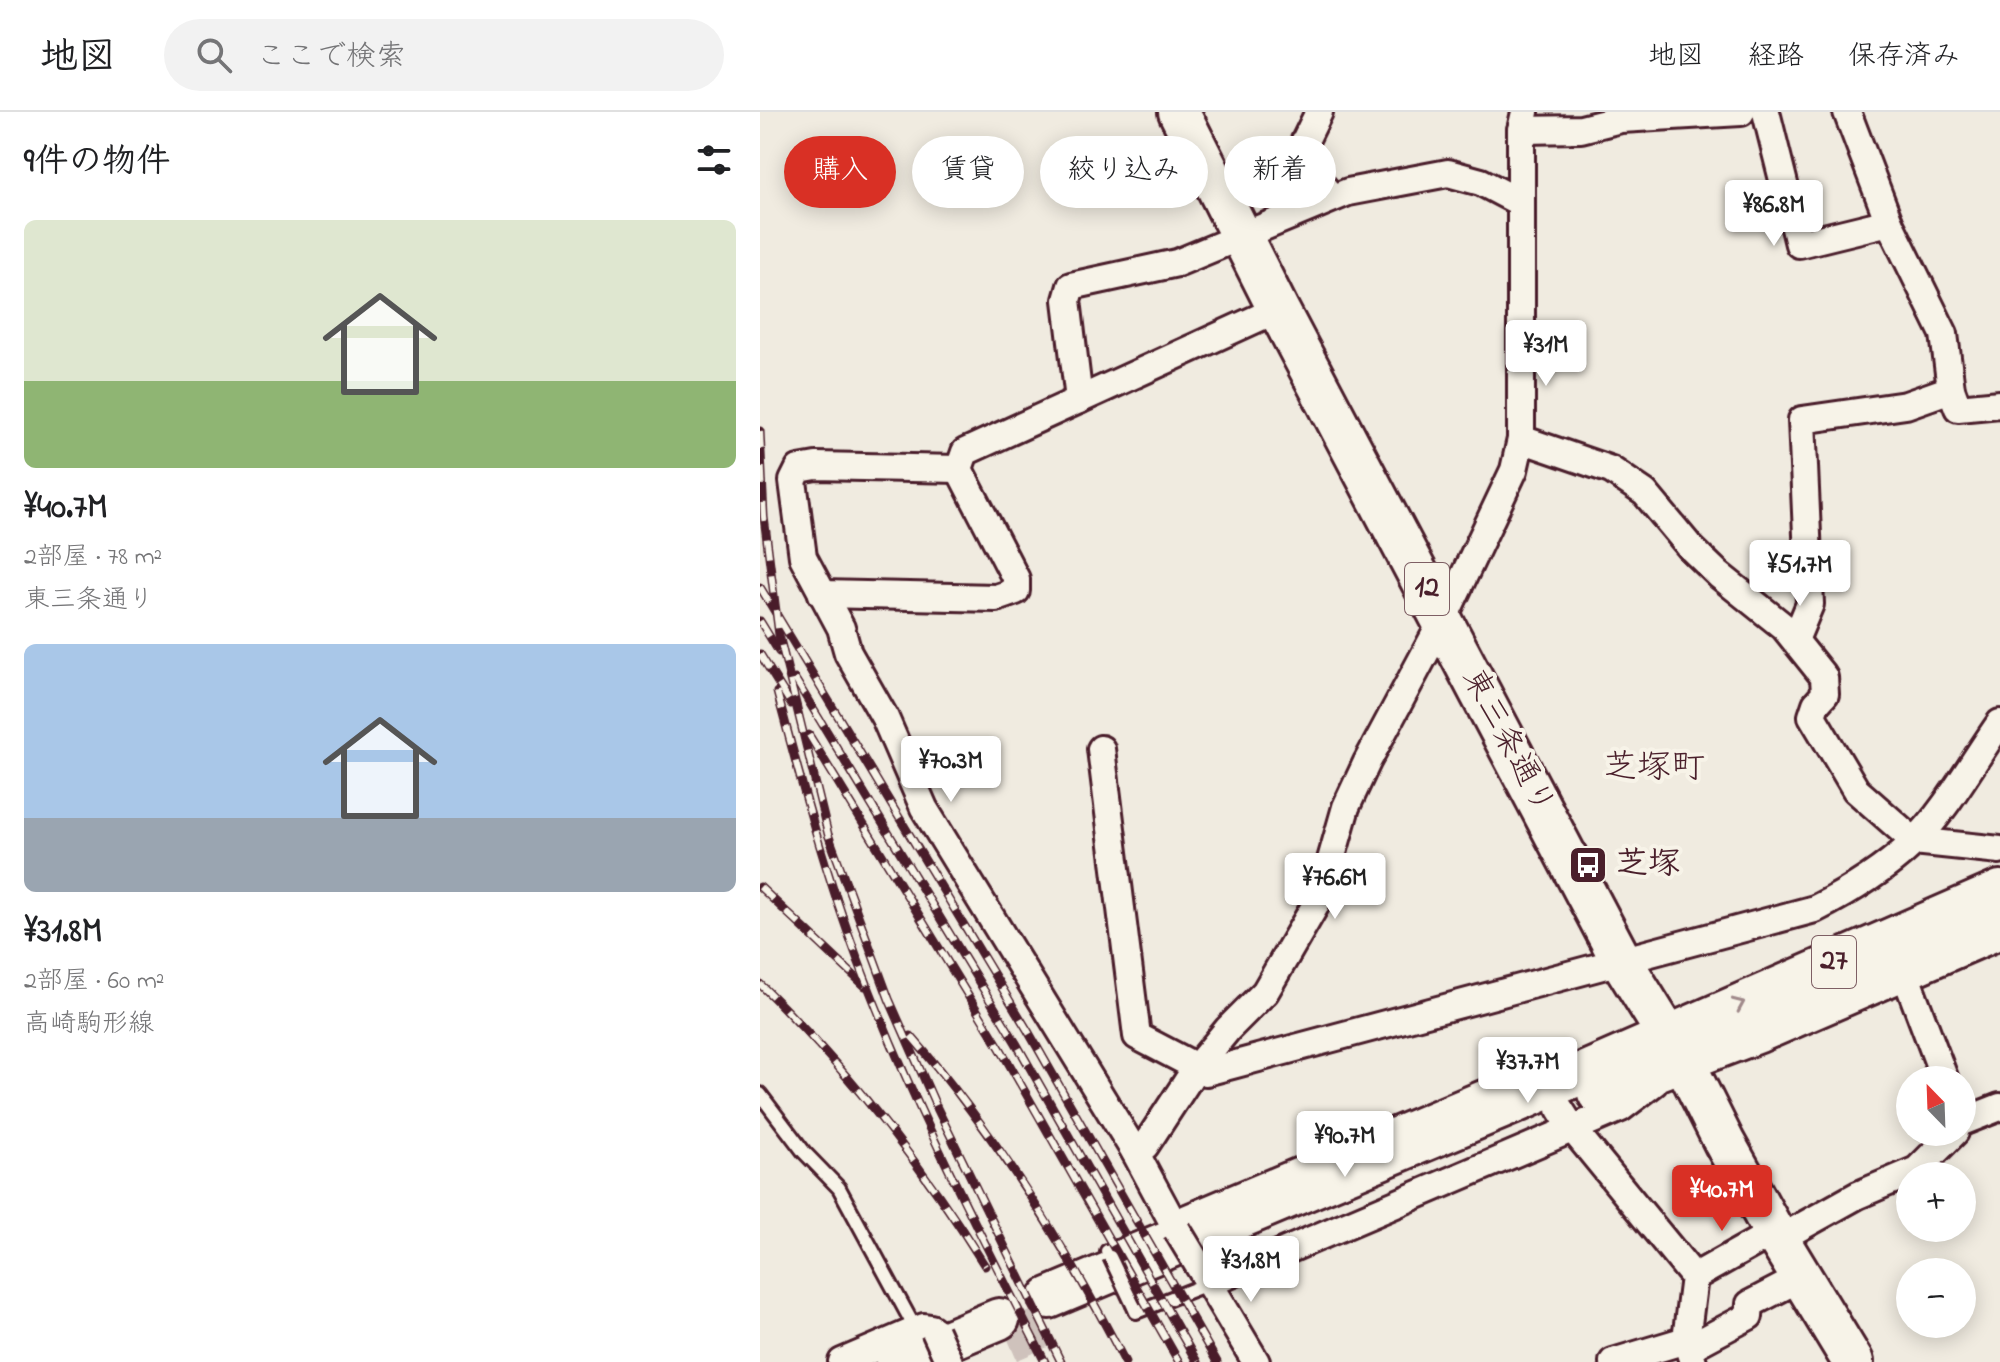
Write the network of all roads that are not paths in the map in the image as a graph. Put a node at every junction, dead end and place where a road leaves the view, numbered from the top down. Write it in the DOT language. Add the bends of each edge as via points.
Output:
graph roads {
  1 [pos="1179,112"];
  2 [pos="1319,112"];
  3 [pos="1741,112"];
  4 [pos="1766,112"];
  5 [pos="1847,112"];
  6 [pos="1523,121"];
  7 [pos="1307,136"];
  8 [pos="1336,196"];
  9 [pos="1521,203"];
  10 [pos="1308,208"];
  11 [pos="1889,222"];
  12 [pos="1242,235"];
  13 [pos="1278,309"];
  14 [pos="1951,389"];
  15 [pos="1079,400"];
  16 [pos="2000,404"];
  17 [pos="1521,439"];
  18 [pos="959,469"];
  19 [pos="822,594"];
  20 [pos="1443,620"];
  21 [pos="1795,640"];
  22 [pos="2000,723"];
  23 [pos="1101,749"];
  24 [pos="1914,841"];
  25 [pos="2000,850"];
  26 [pos="2000,891"];
  27 [pos="2000,928"];
  28 [pos="1621,960"];
  29 [pos="1904,971"];
  30 [pos="1676,1049"];
  31 [pos="1940,1066"];
  32 [pos="1196,1068"];
  33 [pos="760,1094"];
  34 [pos="1563,1107"];
  35 [pos="2000,1107"];
  36 [pos="1976,1116"];
  37 [pos="1941,1146"];
  38 [pos="1135,1152"];
  39 [pos="1175,1227"];
  40 [pos="1776,1236"];
  41 [pos="1694,1277"];
  42 [pos="1802,1277"];
  43 [pos="1206,1278"];
  44 [pos="1055,1309"];
  45 [pos="916,1341"];
  46 [pos="1689,1350"];
  47 [pos="842,1362"];
  48 [pos="949,1362"];
  49 [pos="961,1362"];
  50 [pos="1256,1362"];
  51 [pos="1613,1362"];
  52 [pos="1853,1362"];
  1 -- 12 [label="main road, 東三条通り / 12"];
  2 -- 7 [label="street"];
  3 -- 6 [label="street" via="1621,119 1581,129"];
  4 -- 11 [label="street" via="1799,244"];
  5 -- 11 [label="street"];
  6 -- 9 [label="street"];
  8 -- 9 [label="street" via="1448,173 1481,182"];
  9 -- 17 [label="street"];
  10 -- 12 [label="street"];
  11 -- 14 [label="street" via="1944,334"];
  12 -- 13 [label="main road, 東三条通り / 12"];
  12 -- 15 [label="street" via="1177,263 1071,286 1067,300"];
  13 -- 15 [label="street"];
  13 -- 20 [label="main road, 東三条通り / 12"];
  14 -- 16 [label="street" via="1958,408"];
  14 -- 21 [label="street" via="1906,405 1802,420 1810,604"];
  15 -- 18 [label="street" via="965,452"];
  17 -- 20 [label="street" via="1514,470"];
  17 -- 21 [label="street" via="1611,470 1645,493 1690,547"];
  18 -- 19 [label="street" via="799,469 793,481 803,557"];
  18 -- 19 [label="street" via="1016,579 1016,591 996,598"];
  19 -- 38 [label="street" via="924,808"];
  20 -- 28 [label="main road, 東三条通り / 12"];
  20 -- 32 [label="street" via="1346,807 1315,906 1265,992"];
  21 -- 24 [label="street" via="1824,677 1825,694 1812,716 1830,750 1856,790"];
  22 -- 24 [label="street"];
  23 -- 32 [label="street" via="1137,1036"];
  24 -- 25 [label="street"];
  24 -- 28 [label="street" via="1870,877 1815,909"];
  30 -- 26 [label="main road, 27, one-way"];
  27 -- 29 [label="main road, 27"];
  28 -- 30 [label="main road, 東三条通り / 12"];
  28 -- 32 [label="street" via="1206,1072"];
  29 -- 30 [label="main road, 27"];
  29 -- 31 [label="street"];
  30 -- 34 [label="main road, 27" via="1627,1081"];
  30 -- 40 [label="main road, 東三条通り / 12"];
  32 -- 38 [label="street" via="1145,1146"];
  33 -- 45 [label="lane" via="839,1188"];
  34 -- 39 [label="street" via="1528,1078"];
  34 -- 41 [label="street"];
  34 -- 43 [label="street"];
  34 -- 44 [label="main road, 27"];
  35 -- 36 [label="street"];
  37 -- 40 [label="street" via="1917,1170"];
  38 -- 39 [label="street"];
  39 -- 43 [label="street, bridge"];
  39 -- 43 [label="lane, bridge" via="1107,1251 1136,1312"];
  40 -- 41 [label="street"];
  40 -- 42 [label="main road, 東三条通り / 12"];
  41 -- 46 [label="street"];
  42 -- 46 [label="street" via="1750,1304 1749,1316"];
  42 -- 52 [label="main road, 東三条通り / 12"];
  43 -- 50 [label="street"];
  45 -- 47 [label="street"];
  45 -- 48 [label="street, bridge"];
  45 -- 49 [label="main road" via="1004,1330"];
  46 -- 51 [label="street"];
}
